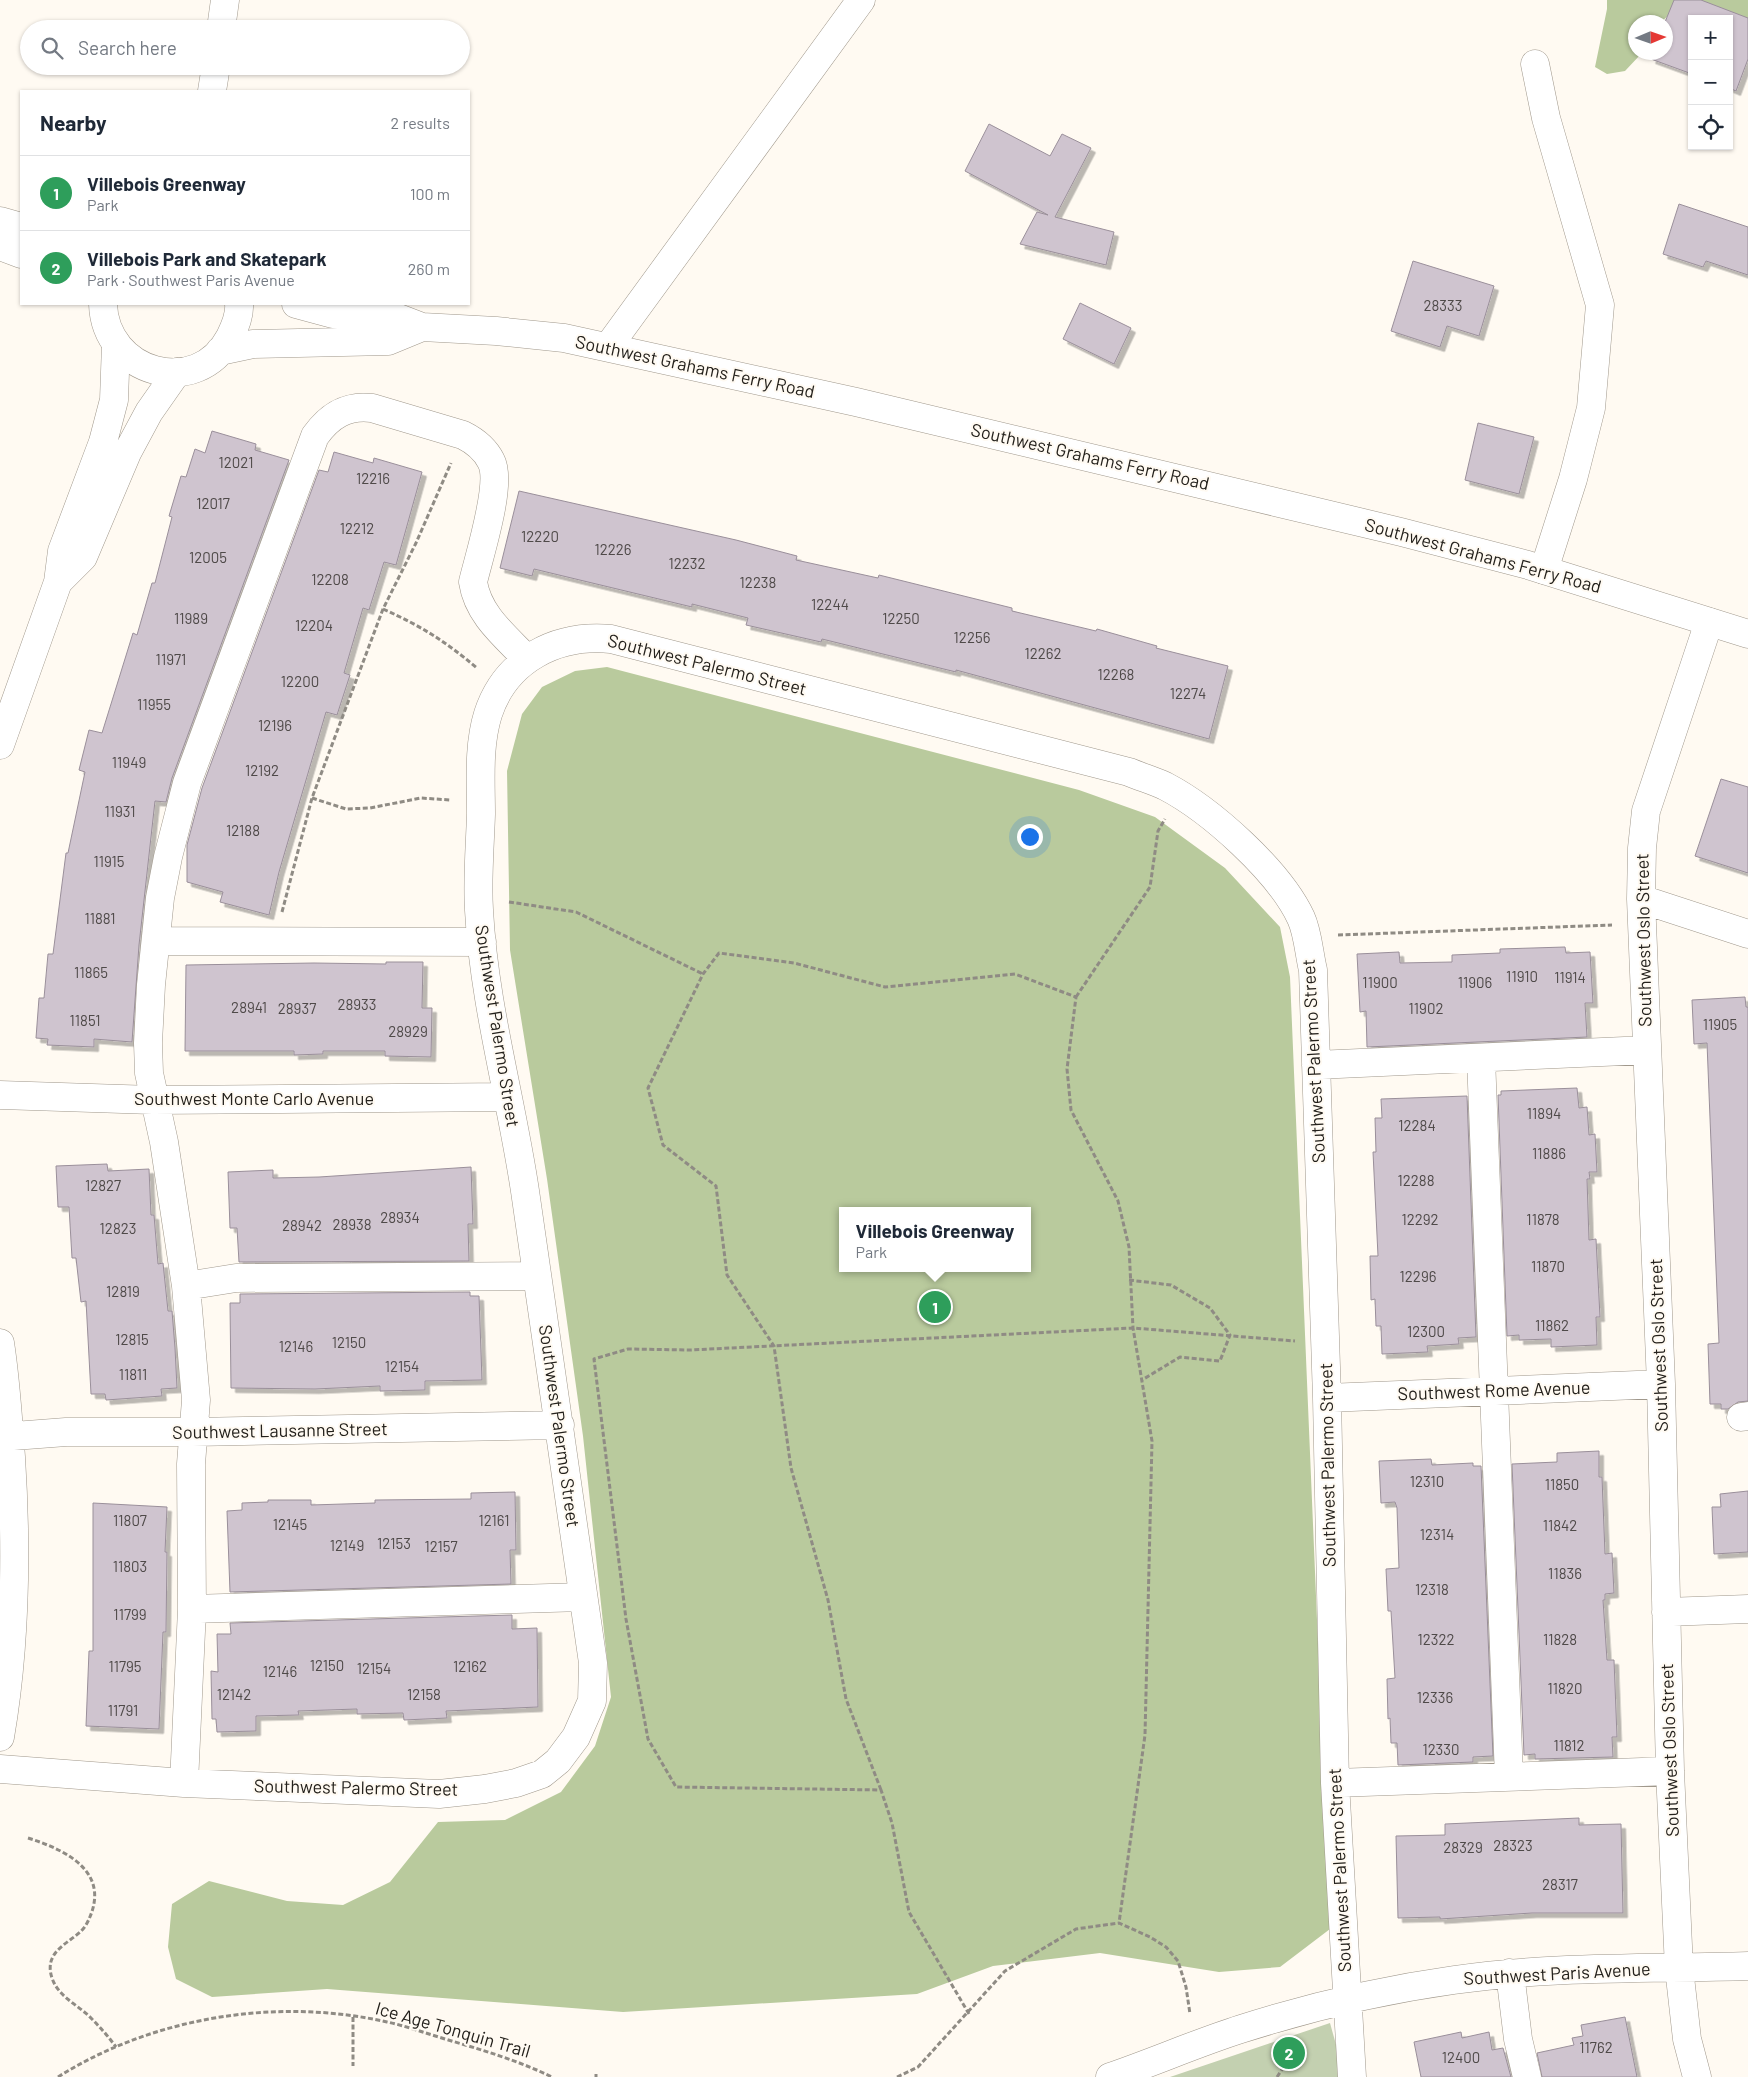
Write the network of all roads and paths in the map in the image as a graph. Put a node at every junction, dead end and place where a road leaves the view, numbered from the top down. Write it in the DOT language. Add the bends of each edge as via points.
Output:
graph roads {
  1 [pos="225,0"];
  2 [pos="861,0"];
  3 [pos="222,20"];
  4 [pos="1535,64"];
  5 [pos="215,75"];
  6 [pos="212,90"];
  7 [pos="0,221"];
  8 [pos="20,227"];
  9 [pos="0,246"];
  10 [pos="20,254"];
  11 [pos="101,305"];
  12 [pos="239,305"];
  13 [pos="300,305"];
  14 [pos="422,327"];
  15 [pos="116,344"];
  16 [pos="608,347"];
  17 [pos="220,351"];
  18 [pos="177,372"];
  19 [pos="463,435"];
  20 [pos="1544,570"];
  21 [pos="58,582"];
  22 [pos="383,609"];
  23 [pos="1709,622"];
  24 [pos="1748,634"];
  25 [pos="527,659"];
  26 [pos="501,688"];
  27 [pos="0,745"];
  28 [pos="1178,794"];
  29 [pos="312,798"];
  30 [pos="481,801"];
  31 [pos="480,898"];
  32 [pos="1641,912"];
  33 [pos="1748,934"];
  34 [pos="1305,936"];
  35 [pos="156,941"];
  36 [pos="275,942"];
  37 [pos="482,942"];
  38 [pos="703,974"];
  39 [pos="1076,997"];
  40 [pos="1647,1050"];
  41 [pos="1481,1058"];
  42 [pos="1316,1065"];
  43 [pos="0,1095"];
  44 [pos="508,1097"];
  45 [pos="153,1100"];
  46 [pos="537,1276"];
  47 [pos="1129,1280"];
  48 [pos="186,1286"];
  49 [pos="1133,1328"];
  50 [pos="1230,1335"];
  51 [pos="0,1343"];
  52 [pos="1325,1343"];
  53 [pos="774,1346"];
  54 [pos="1142,1380"];
  55 [pos="1661,1384"];
  56 [pos="1494,1391"];
  57 [pos="1327,1398"];
  58 [pos="560,1425"];
  59 [pos="193,1432"];
  60 [pos="5,1437"];
  61 [pos="583,1597"];
  62 [pos="192,1609"];
  63 [pos="1748,1609"];
  64 [pos="1666,1612"];
  65 [pos="0,1737"];
  66 [pos="0,1769"];
  67 [pos="1670,1771"];
  68 [pos="1509,1777"];
  69 [pos="184,1783"];
  70 [pos="1335,1784"];
  71 [pos="881,1790"];
  72 [pos="28,1838"];
  73 [pos="1118,1923"];
  74 [pos="1748,1966"];
  75 [pos="1678,1968"];
  76 [pos="1510,1974"];
  77 [pos="1346,2000"];
  78 [pos="969,2014"];
  79 [pos="353,2017"];
  80 [pos="1304,2038"];
  81 [pos="1197,2045"];
  82 [pos="116,2047"];
  83 [pos="353,2066"];
  84 [pos="58,2077"];
  85 [pos="552,2077"];
  86 [pos="897,2077"];
  87 [pos="1110,2077"];
  88 [pos="1277,2077"];
  89 [pos="1352,2077"];
  90 [pos="1527,2077"];
  91 [pos="1697,2077"];
  1 -- 3 [label="street"];
  2 -- 16 [label="street"];
  4 -- 20 [label="street" via="1546,118 1600,305 1591,408"];
  5 -- 6 [label="street"];
  7 -- 8 [label="street"];
  9 -- 10 [label="street"];
  11 -- 15 [label="street" via="104,320"];
  12 -- 17 [label="street" via="236,327"];
  13 -- 14 [label="street, Southwest Grahams Ferry Road" via="333,314 396,317"];
  14 -- 16 [label="street, Southwest Grahams Ferry Road" via="564,338"];
  14 -- 17 [label="street, Southwest Grahams Ferry Road" via="388,341 253,344"];
  15 -- 18 [label="street" via="123,354 139,365 158,372"];
  15 -- 21 [label="street" via="114,400 103,442 62,551"];
  16 -- 20 [label="street, Southwest Grahams Ferry Road" via="1093,457"];
  17 -- 18 [label="street" via="196,368"];
  18 -- 21 [label="street" via="149,412 127,453 82,557"];
  19 -- 22 [label="path"];
  19 -- 25 [label="street" via="483,449 492,461 495,475 473,582 475,596 488,617"];
  19 -- 35 [label="street" via="372,408 358,407 333,416 315,436 187,783 168,857"];
  20 -- 23 [label="street, Southwest Grahams Ferry Road"];
  21 -- 27 [label="street"];
  22 -- 26 [label="path" via="445,641"];
  22 -- 29 [label="path"];
  23 -- 24 [label="street, Southwest Grahams Ferry Road"];
  23 -- 32 [label="street, Southwest Oslo Street" via="1646,811"];
  25 -- 26 [label="street, Southwest Palermo Street"];
  25 -- 28 [label="street, Southwest Palermo Street" via="560,642 594,637 611,639 1130,772"];
  26 -- 30 [label="street, Southwest Palermo Street" via="488,714 482,754"];
  28 -- 34 [label="street, Southwest Palermo Street" via="1226,831 1285,890 1302,920"];
  28 -- 39 [label="path" via="1158,831 1150,887"];
  29 -- 30 [label="path" via="346,809 370,808 420,798"];
  29 -- 36 [label="path"];
  30 -- 31 [label="street, Southwest Palermo Street"];
  31 -- 37 [label="street, Southwest Palermo Street"];
  31 -- 38 [label="path" via="576,912"];
  32 -- 33 [label="street"];
  32 -- 34 [label="path"];
  32 -- 40 [label="street, Southwest Oslo Street"];
  34 -- 42 [label="street, Southwest Palermo Street" via="1313,970"];
  35 -- 36 [label="street"];
  35 -- 45 [label="street" via="148,1043"];
  36 -- 37 [label="street"];
  37 -- 44 [label="street, Southwest Palermo Street" via="495,1036"];
  38 -- 39 [label="path" via="719,953 794,963 885,987 1015,974"];
  38 -- 53 [label="path" via="648,1088 663,1145 716,1186 727,1275"];
  39 -- 47 [label="path" via="1067,1069 1071,1110 1118,1200 1129,1247"];
  40 -- 41 [label="street"];
  40 -- 55 [label="street, Southwest Oslo Street"];
  41 -- 42 [label="street"];
  41 -- 56 [label="street"];
  42 -- 52 [label="street, Southwest Palermo Street"];
  43 -- 45 [label="street, Southwest Monte Carlo Avenue"];
  44 -- 45 [label="street, Southwest Monte Carlo Avenue"];
  44 -- 46 [label="street, Southwest Palermo Street"];
  45 -- 48 [label="street" via="164,1142"];
  46 -- 48 [label="street" via="236,1278"];
  46 -- 58 [label="street, Southwest Palermo Street"];
  47 -- 49 [label="path"];
  47 -- 50 [label="path" via="1170,1285 1210,1308"];
  48 -- 59 [label="street" via="196,1400"];
  49 -- 50 [label="path"];
  49 -- 53 [label="path"];
  49 -- 54 [label="path"];
  50 -- 52 [label="path"];
  50 -- 54 [label="path" via="1220,1361 1180,1357"];
  51 -- 60 [label="street"];
  52 -- 57 [label="street, Southwest Palermo Street"];
  53 -- 71 [label="path" via="791,1468 828,1600 846,1699"];
  53 -- 71 [label="path" via="690,1350 648,1348 594,1359 626,1619 648,1740 676,1787"];
  54 -- 73 [label="path" via="1152,1441 1145,1735"];
  55 -- 56 [label="street, Southwest Rome Avenue"];
  55 -- 64 [label="street, Southwest Oslo Street"];
  56 -- 57 [label="street, Southwest Rome Avenue"];
  56 -- 68 [label="street"];
  57 -- 70 [label="street, Southwest Palermo Street"];
  58 -- 59 [label="street, Southwest Lausanne Street"];
  58 -- 61 [label="street, Southwest Palermo Street"];
  59 -- 60 [label="street, Southwest Lausanne Street" via="66,1432"];
  59 -- 62 [label="street"];
  60 -- 65 [label="street" via="16,1585 9,1681"];
  61 -- 62 [label="street"];
  61 -- 69 [label="street, Southwest Palermo Street" via="594,1663 592,1701 576,1737 558,1761 542,1774 516,1783 439,1794"];
  62 -- 69 [label="street"];
  63 -- 64 [label="street"];
  64 -- 67 [label="street, Southwest Oslo Street"];
  66 -- 69 [label="street, Southwest Palermo Street"];
  67 -- 68 [label="street"];
  67 -- 75 [label="street, Southwest Oslo Street"];
  68 -- 70 [label="street"];
  70 -- 77 [label="street, Southwest Palermo Street"];
  71 -- 78 [label="path" via="892,1822 909,1912"];
  72 -- 82 [label="path" via="68,1853 90,1875 94,1893 92,1911 85,1927 62,1945 51,1963 52,1978 60,1993 104,2030"];
  73 -- 78 [label="path" via="1076,1929 1050,1942 1006,1971"];
  73 -- 81 [label="path" via="1166,1947 1178,1961"];
  74 -- 75 [label="street, Southwest Paris Avenue"];
  75 -- 76 [label="street, Southwest Paris Avenue"];
  75 -- 91 [label="street, Southwest Oslo Street" via="1687,2039"];
  76 -- 77 [label="street, Southwest Paris Avenue" via="1454,1980"];
  76 -- 90 [label="street" via="1518,2039"];
  77 -- 81 [label="street, Southwest Paris Avenue" via="1240,2029"];
  77 -- 89 [label="street, Southwest Palermo Street"];
  78 -- 86 [label="path" via="918,2067"];
  79 -- 82 [label="path, Ice Age Tonquin Trail" via="275,2011 247,2014 181,2024 145,2034"];
  79 -- 83 [label="path"];
  79 -- 85 [label="path, Ice Age Tonquin Trail" via="386,2021 502,2055"];
  80 -- 88 [label="path"];
  81 -- 87 [label="street, Southwest Paris Avenue"];
  82 -- 84 [label="path, Ice Age Tonquin Trail" via="86,2059"];
}
